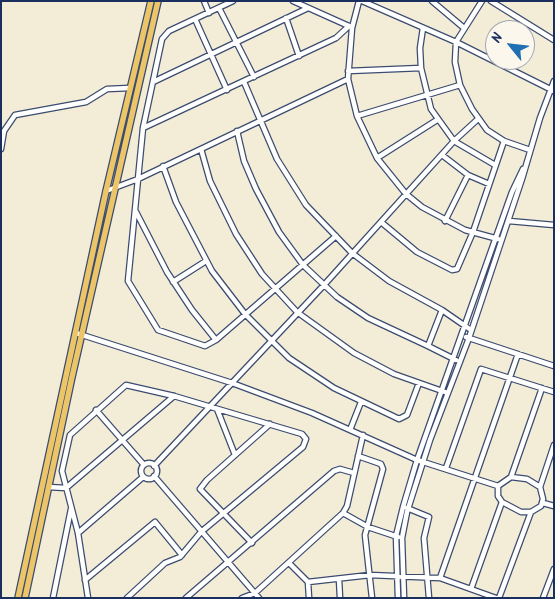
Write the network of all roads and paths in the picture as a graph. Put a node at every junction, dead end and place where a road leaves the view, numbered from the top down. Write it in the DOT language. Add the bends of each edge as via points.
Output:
graph roads {
  1 [pos="151,1"];
  2 [pos="158,1"];
  3 [pos="204,1"];
  4 [pos="233,1"];
  5 [pos="293,1"];
  6 [pos="360,1"];
  7 [pos="432,1"];
  8 [pos="482,1"];
  9 [pos="491,1"];
  10 [pos="303,3"];
  11 [pos="219,8"];
  12 [pos="308,8"];
  13 [pos="209,13"];
  14 [pos="286,18"];
  15 [pos="195,19"];
  16 [pos="350,27"];
  17 [pos="423,28"];
  18 [pos="464,28"];
  19 [pos="554,40"];
  20 [pos="235,42"];
  21 [pos="456,42"];
  22 [pos="210,54"];
  23 [pos="299,56"];
  24 [pos="421,68"];
  25 [pos="348,71"];
  26 [pos="254,77"];
  27 [pos="348,79"];
  28 [pos="554,81"];
  29 [pos="153,82"];
  30 [pos="244,82"];
  31 [pos="460,85"];
  32 [pos="130,88"];
  33 [pos="227,90"];
  34 [pos="552,90"];
  35 [pos="426,94"];
  36 [pos="357,116"];
  37 [pos="478,119"];
  38 [pos="262,120"];
  39 [pos="437,120"];
  40 [pos="143,128"];
  41 [pos="236,131"];
  42 [pos="454,141"];
  43 [pos="504,141"];
  44 [pos="1,149"];
  45 [pos="201,149"];
  46 [pos="530,150"];
  47 [pos="442,155"];
  48 [pos="377,158"];
  49 [pos="163,166"];
  50 [pos="495,166"];
  51 [pos="468,175"];
  52 [pos="138,179"];
  53 [pos="489,184"];
  54 [pos="114,189"];
  55 [pos="106,191"];
  56 [pos="406,194"];
  57 [pos="511,206"];
  58 [pos="135,208"];
  59 [pos="444,221"];
  60 [pos="508,221"];
  61 [pos="381,222"];
  62 [pos="554,225"];
  63 [pos="473,232"];
  64 [pos="336,236"];
  65 [pos="496,239"];
  66 [pos="502,240"];
  67 [pos="352,253"];
  68 [pos="489,260"];
  69 [pos="206,261"];
  70 [pos="495,262"];
  71 [pos="303,265"];
  72 [pos="173,282"];
  73 [pos="324,285"];
  74 [pos="480,286"];
  75 [pos="275,288"];
  76 [pos="486,288"];
  77 [pos="442,310"];
  78 [pos="297,312"];
  79 [pos="245,314"];
  80 [pos="466,326"];
  81 [pos="472,330"];
  82 [pos="79,334"];
  83 [pos="463,336"];
  84 [pos="469,338"];
  85 [pos="216,340"];
  86 [pos="270,341"];
  87 [pos="428,346"];
  88 [pos="518,354"];
  89 [pos="454,359"];
  90 [pos="460,362"];
  91 [pos="554,366"];
  92 [pos="510,377"];
  93 [pos="232,383"];
  94 [pos="420,383"];
  95 [pos="542,388"];
  96 [pos="442,391"];
  97 [pos="554,392"];
  98 [pos="448,393"];
  99 [pos="174,396"];
  100 [pos="361,402"];
  101 [pos="210,407"];
  102 [pos="217,409"];
  103 [pos="96,410"];
  104 [pos="270,424"];
  105 [pos="430,424"];
  106 [pos="436,426"];
  107 [pos="350,430"];
  108 [pos="363,435"];
  109 [pos="124,440"];
  110 [pos="554,445"];
  111 [pos="235,455"];
  112 [pos="358,456"];
  113 [pos="420,461"];
  114 [pos="144,465"];
  115 [pos="154,466"];
  116 [pos="446,468"];
  117 [pos="354,473"];
  118 [pos="154,476"];
  119 [pos="143,477"];
  120 [pos="511,477"];
  121 [pos="474,478"];
  122 [pos="498,486"];
  123 [pos="48,487"];
  124 [pos="540,487"];
  125 [pos="66,488"];
  126 [pos="502,502"];
  127 [pos="543,502"];
  128 [pos="554,506"];
  129 [pos="72,507"];
  130 [pos="406,508"];
  131 [pos="531,512"];
  132 [pos="224,513"];
  133 [pos="343,513"];
  134 [pos="368,527"];
  135 [pos="201,532"];
  136 [pos="78,533"];
  137 [pos="399,537"];
  138 [pos="252,542"];
  139 [pos="182,555"];
  140 [pos="228,563"];
  141 [pos="289,563"];
  142 [pos="554,570"];
  143 [pos="370,575"];
  144 [pos="400,575"];
  145 [pos="427,577"];
  146 [pos="440,578"];
  147 [pos="339,579"];
  148 [pos="85,580"];
  149 [pos="308,582"];
  150 [pos="471,589"];
  151 [pos="254,593"];
  152 [pos="18,598"];
  153 [pos="24,598"];
  154 [pos="53,598"];
  155 [pos="88,598"];
  156 [pos="127,598"];
  157 [pos="186,598"];
  158 [pos="242,598"];
  159 [pos="259,598"];
  160 [pos="309,598"];
  161 [pos="340,598"];
  162 [pos="372,598"];
  163 [pos="398,598"];
  164 [pos="404,598"];
  165 [pos="429,598"];
  166 [pos="498,598"];
  167 [pos="544,598"];
  1 -- 32 [label="main road"];
  2 -- 54 [label="main road"];
  3 -- 13 [label="street"];
  4 -- 11 [label="street"];
  5 -- 10 [label="street"];
  6 -- 16 [label="street"];
  6 -- 17 [label="street"];
  7 -- 18 [label="street"];
  8 -- 18 [label="street"];
  9 -- 19 [label="street"];
  10 -- 12 [label="street"];
  11 -- 13 [label="street"];
  11 -- 20 [label="street"];
  12 -- 14 [label="street"];
  12 -- 16 [label="street"];
  13 -- 15 [label="street"];
  14 -- 20 [label="street"];
  14 -- 23 [label="street"];
  15 -- 22 [label="street"];
  15 -- 29 [label="street" via="164,34"];
  16 -- 23 [label="street" via="336,38"];
  16 -- 25 [label="street"];
  17 -- 21 [label="street"];
  17 -- 24 [label="street"];
  18 -- 21 [label="street"];
  20 -- 22 [label="street"];
  20 -- 26 [label="street"];
  21 -- 31 [label="street" via="455,62"];
  21 -- 34 [label="street"];
  22 -- 29 [label="street"];
  22 -- 33 [label="street"];
  23 -- 26 [label="street"];
  24 -- 25 [label="street"];
  24 -- 35 [label="street"];
  25 -- 27 [label="street"];
  26 -- 30 [label="street"];
  27 -- 36 [label="street"];
  27 -- 38 [label="street"];
  28 -- 34 [label="street"];
  29 -- 40 [label="street"];
  30 -- 33 [label="street"];
  30 -- 38 [label="street"];
  31 -- 35 [label="street"];
  31 -- 37 [label="street"];
  32 -- 44 [label="street" via="107,89 86,102 15,116 5,127"];
  32 -- 55 [label="main road"];
  33 -- 40 [label="street"];
  34 -- 46 [label="street"];
  35 -- 36 [label="street"];
  35 -- 39 [label="street"];
  36 -- 48 [label="street"];
  37 -- 42 [label="street"];
  37 -- 43 [label="street" via="486,130"];
  38 -- 41 [label="street"];
  38 -- 64 [label="street" via="290,183"];
  39 -- 42 [label="street"];
  39 -- 48 [label="street"];
  40 -- 52 [label="street"];
  41 -- 45 [label="street"];
  41 -- 71 [label="street" via="244,160 263,202"];
  42 -- 47 [label="street"];
  42 -- 50 [label="street"];
  43 -- 46 [label="street"];
  43 -- 50 [label="street"];
  45 -- 49 [label="street"];
  45 -- 75 [label="street" via="210,181 236,234"];
  46 -- 57 [label="street"];
  47 -- 51 [label="street"];
  47 -- 56 [label="street"];
  48 -- 56 [label="street"];
  49 -- 52 [label="street"];
  49 -- 69 [label="street" via="176,202"];
  50 -- 53 [label="street"];
  51 -- 53 [label="street"];
  51 -- 59 [label="street"];
  52 -- 54 [label="street"];
  52 -- 58 [label="street"];
  53 -- 63 [label="street"];
  54 -- 55 [label="street"];
  54 -- 82 [label="main road"];
  55 -- 82 [label="main road"];
  56 -- 59 [label="street"];
  56 -- 61 [label="street"];
  57 -- 60 [label="street"];
  57 -- 65 [label="street"];
  58 -- 72 [label="street"];
  58 -- 85 [label="street" via="127,278 156,327 162,333 201,346"];
  59 -- 63 [label="street"];
  60 -- 62 [label="street"];
  60 -- 66 [label="street"];
  61 -- 63 [label="street" via="417,252 452,270 460,266"];
  61 -- 67 [label="street"];
  63 -- 65 [label="street"];
  64 -- 67 [label="street"];
  64 -- 71 [label="street"];
  65 -- 66 [label="street"];
  65 -- 68 [label="street"];
  66 -- 70 [label="street"];
  67 -- 73 [label="street"];
  67 -- 77 [label="street" via="389,281"];
  68 -- 70 [label="street"];
  68 -- 74 [label="street"];
  69 -- 72 [label="street"];
  69 -- 79 [label="street"];
  70 -- 76 [label="street"];
  71 -- 73 [label="street"];
  71 -- 75 [label="street"];
  72 -- 85 [label="street"];
  73 -- 78 [label="street"];
  73 -- 87 [label="street" via="368,318"];
  74 -- 76 [label="street"];
  74 -- 80 [label="street"];
  75 -- 78 [label="street"];
  75 -- 79 [label="street"];
  76 -- 81 [label="street"];
  77 -- 80 [label="street"];
  77 -- 87 [label="street"];
  78 -- 86 [label="street"];
  78 -- 94 [label="street" via="354,353 394,374"];
  79 -- 85 [label="street"];
  79 -- 86 [label="street"];
  80 -- 81 [label="street"];
  80 -- 83 [label="street"];
  81 -- 84 [label="street"];
  82 -- 93 [label="street"];
  82 -- 123 [label="main road"];
  82 -- 152 [label="main road"];
  83 -- 84 [label="street"];
  83 -- 89 [label="street"];
  84 -- 88 [label="street"];
  84 -- 90 [label="street"];
  86 -- 93 [label="street"];
  86 -- 100 [label="street" via="311,374"];
  87 -- 89 [label="street"];
  88 -- 91 [label="street"];
  88 -- 92 [label="street"];
  89 -- 90 [label="street"];
  89 -- 96 [label="street"];
  90 -- 98 [label="street"];
  92 -- 95 [label="street"];
  92 -- 116 [label="street" via="484,368 479,372"];
  92 -- 121 [label="street"];
  93 -- 101 [label="street"];
  93 -- 107 [label="street"];
  94 -- 96 [label="street"];
  94 -- 100 [label="street" via="407,415 402,419"];
  95 -- 97 [label="street"];
  95 -- 120 [label="street"];
  96 -- 98 [label="street"];
  96 -- 105 [label="street"];
  98 -- 106 [label="street"];
  99 -- 101 [label="street"];
  99 -- 103 [label="street" via="126,385"];
  99 -- 109 [label="street"];
  100 -- 107 [label="street"];
  101 -- 102 [label="street"];
  101 -- 115 [label="street"];
  102 -- 104 [label="street"];
  102 -- 111 [label="street"];
  103 -- 109 [label="street"];
  103 -- 125 [label="street" via="70,436 62,471"];
  104 -- 111 [label="street"];
  104 -- 132 [label="street" via="302,434 306,443"];
  105 -- 106 [label="street"];
  105 -- 113 [label="street"];
  106 -- 113 [label="street"];
  107 -- 108 [label="street"];
  108 -- 112 [label="street"];
  108 -- 113 [label="street"];
  109 -- 114 [label="street"];
  109 -- 125 [label="street"];
  110 -- 124 [label="street"];
  111 -- 132 [label="street" via="200,488"];
  112 -- 117 [label="street"];
  112 -- 134 [label="street" via="381,464 383,469"];
  113 -- 116 [label="street"];
  113 -- 130 [label="street"];
  114 -- 115 [label="street"];
  114 -- 119 [label="street" via="141,470"];
  115 -- 118 [label="street"];
  116 -- 121 [label="street"];
  117 -- 133 [label="street"];
  117 -- 138 [label="street" via="340,469 334,472"];
  118 -- 119 [label="street" via="150,479"];
  118 -- 135 [label="street"];
  119 -- 136 [label="street"];
  120 -- 122 [label="street"];
  120 -- 124 [label="street" via="527,479"];
  121 -- 122 [label="street"];
  121 -- 146 [label="street"];
  122 -- 126 [label="street"];
  123 -- 125 [label="street"];
  123 -- 153 [label="main road"];
  124 -- 127 [label="street"];
  125 -- 129 [label="street"];
  126 -- 131 [label="street" via="513,510"];
  126 -- 150 [label="street"];
  127 -- 128 [label="street"];
  127 -- 131 [label="street"];
  129 -- 136 [label="street"];
  129 -- 154 [label="street"];
  130 -- 137 [label="street"];
  130 -- 145 [label="street" via="429,517 424,538"];
  131 -- 166 [label="street"];
  132 -- 135 [label="street"];
  132 -- 138 [label="street"];
  133 -- 134 [label="street"];
  133 -- 141 [label="street"];
  134 -- 137 [label="street"];
  134 -- 143 [label="street" via="365,542"];
  135 -- 139 [label="street"];
  135 -- 140 [label="street"];
  136 -- 148 [label="street"];
  137 -- 144 [label="street"];
  138 -- 140 [label="street"];
  139 -- 148 [label="street" via="155,522"];
  139 -- 156 [label="street" via="165,563"];
  140 -- 151 [label="street"];
  140 -- 157 [label="street"];
  141 -- 149 [label="street"];
  141 -- 151 [label="street"];
  142 -- 167 [label="street"];
  143 -- 144 [label="street"];
  143 -- 147 [label="street"];
  143 -- 162 [label="street"];
  144 -- 145 [label="street"];
  144 -- 163 [label="street"];
  144 -- 164 [label="street"];
  145 -- 146 [label="street"];
  145 -- 165 [label="street"];
  146 -- 150 [label="street"];
  147 -- 149 [label="street"];
  147 -- 161 [label="street"];
  148 -- 155 [label="street"];
  149 -- 160 [label="street"];
  150 -- 166 [label="street"];
  151 -- 158 [label="street"];
  151 -- 159 [label="street"];
}
